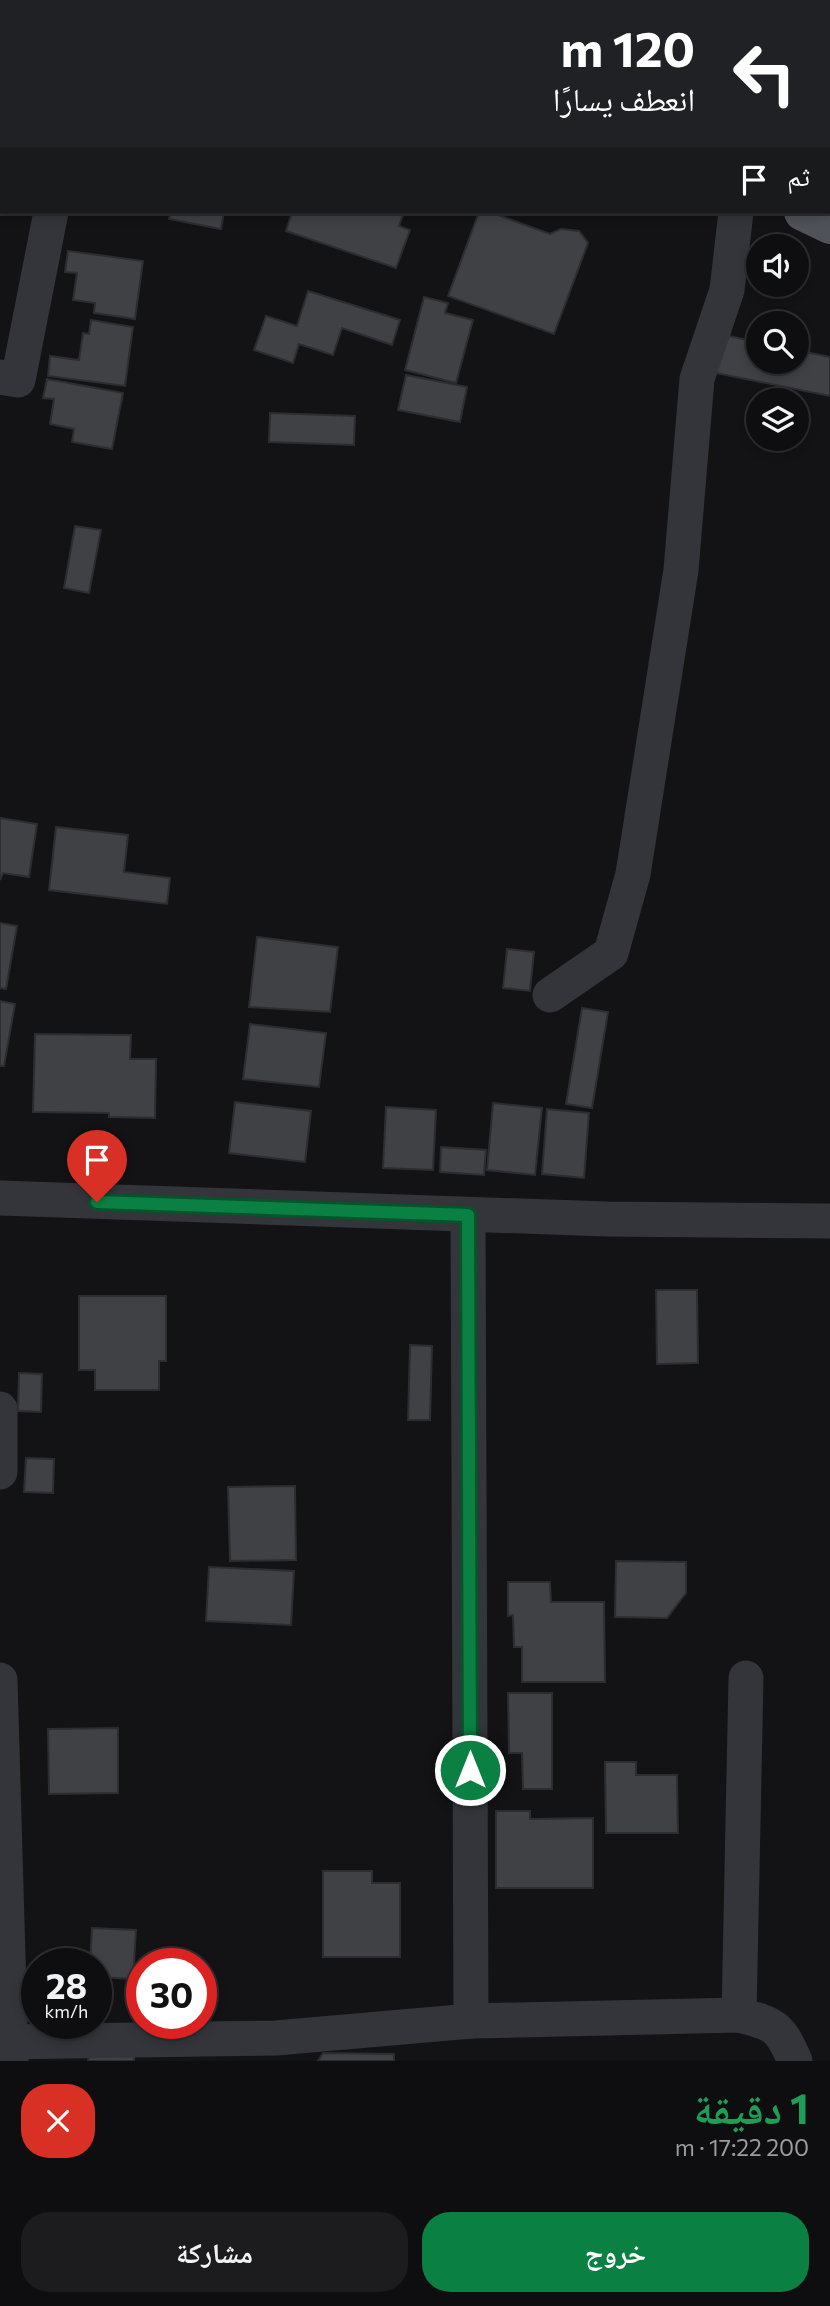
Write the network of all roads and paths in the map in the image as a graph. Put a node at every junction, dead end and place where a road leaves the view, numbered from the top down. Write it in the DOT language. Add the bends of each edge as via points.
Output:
graph roads {
  1 [pos="51,214"];
  2 [pos="736,214"];
  3 [pos="807,214"];
  4 [pos="830,225"];
  5 [pos="0,377"];
  6 [pos="550,995"];
  7 [pos="0,1198"];
  8 [pos="468,1215"];
  9 [pos="830,1221"];
  10 [pos="0,1409"];
  11 [pos="0,1472"];
  12 [pos="746,1678"];
  13 [pos="0,1680"];
  14 [pos="739,2015"];
  15 [pos="471,2021"];
  16 [pos="8,2048"];
  17 [pos="276,2049"];
  18 [pos="795,2061"];
  1 -- 5 [label="street" via="18,380"];
  2 -- 6 [label="street" via="727,290 697,379 681,570 633,874 611,953"];
  3 -- 4 [label="main road"];
  7 -- 8 [label="street"];
  8 -- 9 [label="street"];
  8 -- 15 [label="street"];
  10 -- 11 [label="street"];
  12 -- 14 [label="street"];
  13 -- 16 [label="street"];
  14 -- 15 [label="street"];
  14 -- 18 [label="street" via="782,2032"];
  15 -- 17 [label="street"];
  16 -- 17 [label="street"];
}
